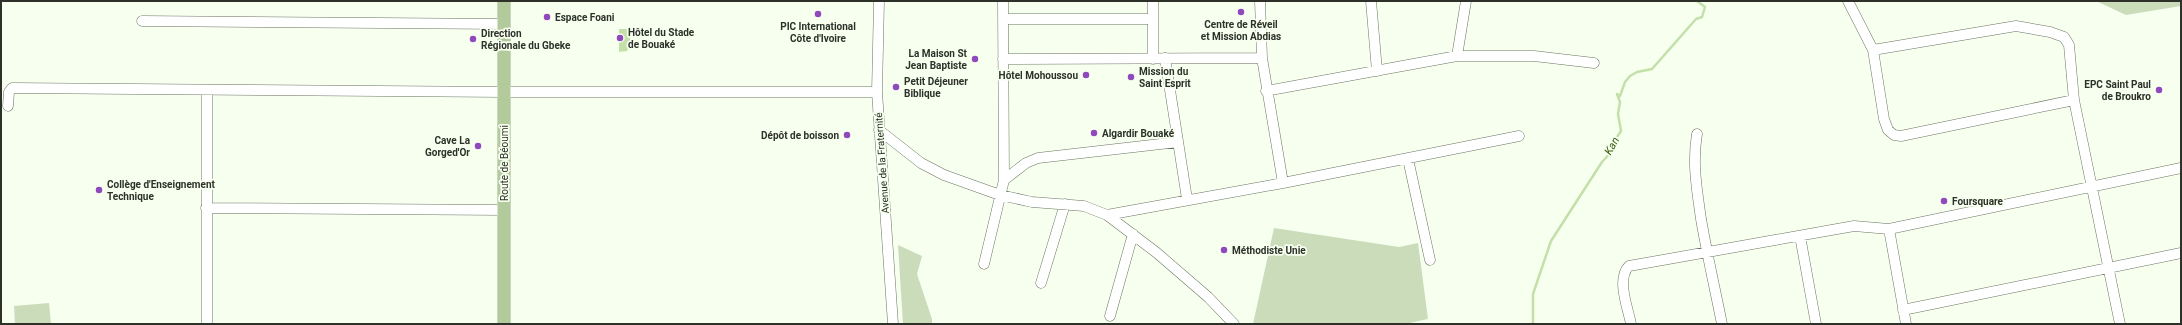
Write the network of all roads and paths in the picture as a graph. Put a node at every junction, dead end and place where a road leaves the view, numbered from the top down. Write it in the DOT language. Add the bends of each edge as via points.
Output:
graph roads {
  1 [pos="504,1"];
  2 [pos="879,1"];
  3 [pos="1002,1"];
  4 [pos="1153,1"];
  5 [pos="1260,1"];
  6 [pos="1371,1"];
  7 [pos="1466,1"];
  8 [pos="1848,1"];
  9 [pos="1003,19"];
  10 [pos="1153,19"];
  11 [pos="142,21"];
  12 [pos="504,24"];
  13 [pos="1873,50"];
  14 [pos="1457,56"];
  15 [pos="1165,58"];
  16 [pos="1262,58"];
  17 [pos="1003,59"];
  18 [pos="1153,59"];
  19 [pos="1594,63"];
  20 [pos="1377,71"];
  21 [pos="207,90"];
  22 [pos="1266,91"];
  23 [pos="504,92"];
  24 [pos="877,92"];
  25 [pos="2074,100"];
  26 [pos="8,106"];
  27 [pos="879,130"];
  28 [pos="1697,134"];
  29 [pos="1519,136"];
  30 [pos="1178,142"];
  31 [pos="1408,159"];
  32 [pos="2181,168"];
  33 [pos="1004,180"];
  34 [pos="1284,183"];
  35 [pos="2091,187"];
  36 [pos="1000,195"];
  37 [pos="1187,199"];
  38 [pos="1064,204"];
  39 [pos="206,208"];
  40 [pos="504,210"];
  41 [pos="1107,215"];
  42 [pos="1888,230"];
  43 [pos="1133,234"];
  44 [pos="1800,236"];
  45 [pos="1707,251"];
  46 [pos="2181,253"];
  47 [pos="1430,260"];
  48 [pos="984,264"];
  49 [pos="2109,268"];
  50 [pos="1040,283"];
  51 [pos="1903,310"];
  52 [pos="1110,316"];
  53 [pos="207,324"];
  54 [pos="504,324"];
  55 [pos="893,324"];
  56 [pos="1234,324"];
  57 [pos="1631,324"];
  58 [pos="1722,324"];
  59 [pos="1816,324"];
  60 [pos="1906,324"];
  61 [pos="2120,324"];
  1 -- 12 [label="main road, Route de Béoumi"];
  2 -- 24 [label="street, Avenue de la Fraternité"];
  3 -- 9 [label="street"];
  4 -- 10 [label="street"];
  5 -- 16 [label="street"];
  6 -- 20 [label="street"];
  7 -- 14 [label="street"];
  8 -- 13 [label="street"];
  9 -- 10 [label="street"];
  9 -- 17 [label="street"];
  10 -- 18 [label="street"];
  11 -- 12 [label="street"];
  12 -- 23 [label="main road, Route de Béoumi"];
  13 -- 25 [label="street" via="2016,26 2050,32 2064,37 2069,45"];
  13 -- 25 [label="street" via="1884,119 1888,130 1894,135 1901,136"];
  14 -- 19 [label="street" via="1534,56"];
  14 -- 20 [label="street"];
  15 -- 16 [label="street"];
  15 -- 18 [label="street"];
  15 -- 30 [label="street"];
  16 -- 22 [label="street"];
  17 -- 18 [label="street"];
  17 -- 33 [label="street"];
  20 -- 22 [label="street"];
  21 -- 23 [label="street"];
  21 -- 26 [label="street" via="12,88 9,92"];
  21 -- 39 [label="street"];
  22 -- 34 [label="street"];
  23 -- 24 [label="street"];
  23 -- 40 [label="main road, Route de Béoumi"];
  24 -- 27 [label="street, Avenue de la Fraternité"];
  25 -- 35 [label="street"];
  27 -- 36 [label="street" via="921,163 944,175"];
  27 -- 55 [label="street, Avenue de la Fraternité"];
  28 -- 45 [label="street" via="1694,154 1695,178"];
  29 -- 31 [label="street"];
  30 -- 33 [label="street" via="1038,158 1026,163"];
  30 -- 37 [label="street"];
  31 -- 34 [label="street"];
  31 -- 47 [label="street"];
  32 -- 35 [label="street"];
  33 -- 36 [label="street"];
  34 -- 37 [label="street"];
  35 -- 42 [label="street"];
  35 -- 49 [label="street"];
  36 -- 38 [label="street" via="1032,202"];
  36 -- 48 [label="street"];
  37 -- 41 [label="street"];
  38 -- 41 [label="street" via="1084,206"];
  38 -- 50 [label="street"];
  39 -- 40 [label="street"];
  39 -- 53 [label="street"];
  40 -- 54 [label="main road, Route de Béoumi"];
  41 -- 43 [label="street"];
  42 -- 44 [label="street" via="1854,226"];
  42 -- 51 [label="street"];
  43 -- 52 [label="street"];
  43 -- 56 [label="street" via="1197,288"];
  44 -- 45 [label="street"];
  44 -- 59 [label="street"];
  45 -- 57 [label="street" via="1629,266 1624,272 1623,280"];
  45 -- 58 [label="street"];
  46 -- 49 [label="street"];
  49 -- 51 [label="street"];
  49 -- 61 [label="street"];
  51 -- 60 [label="street"];
}
